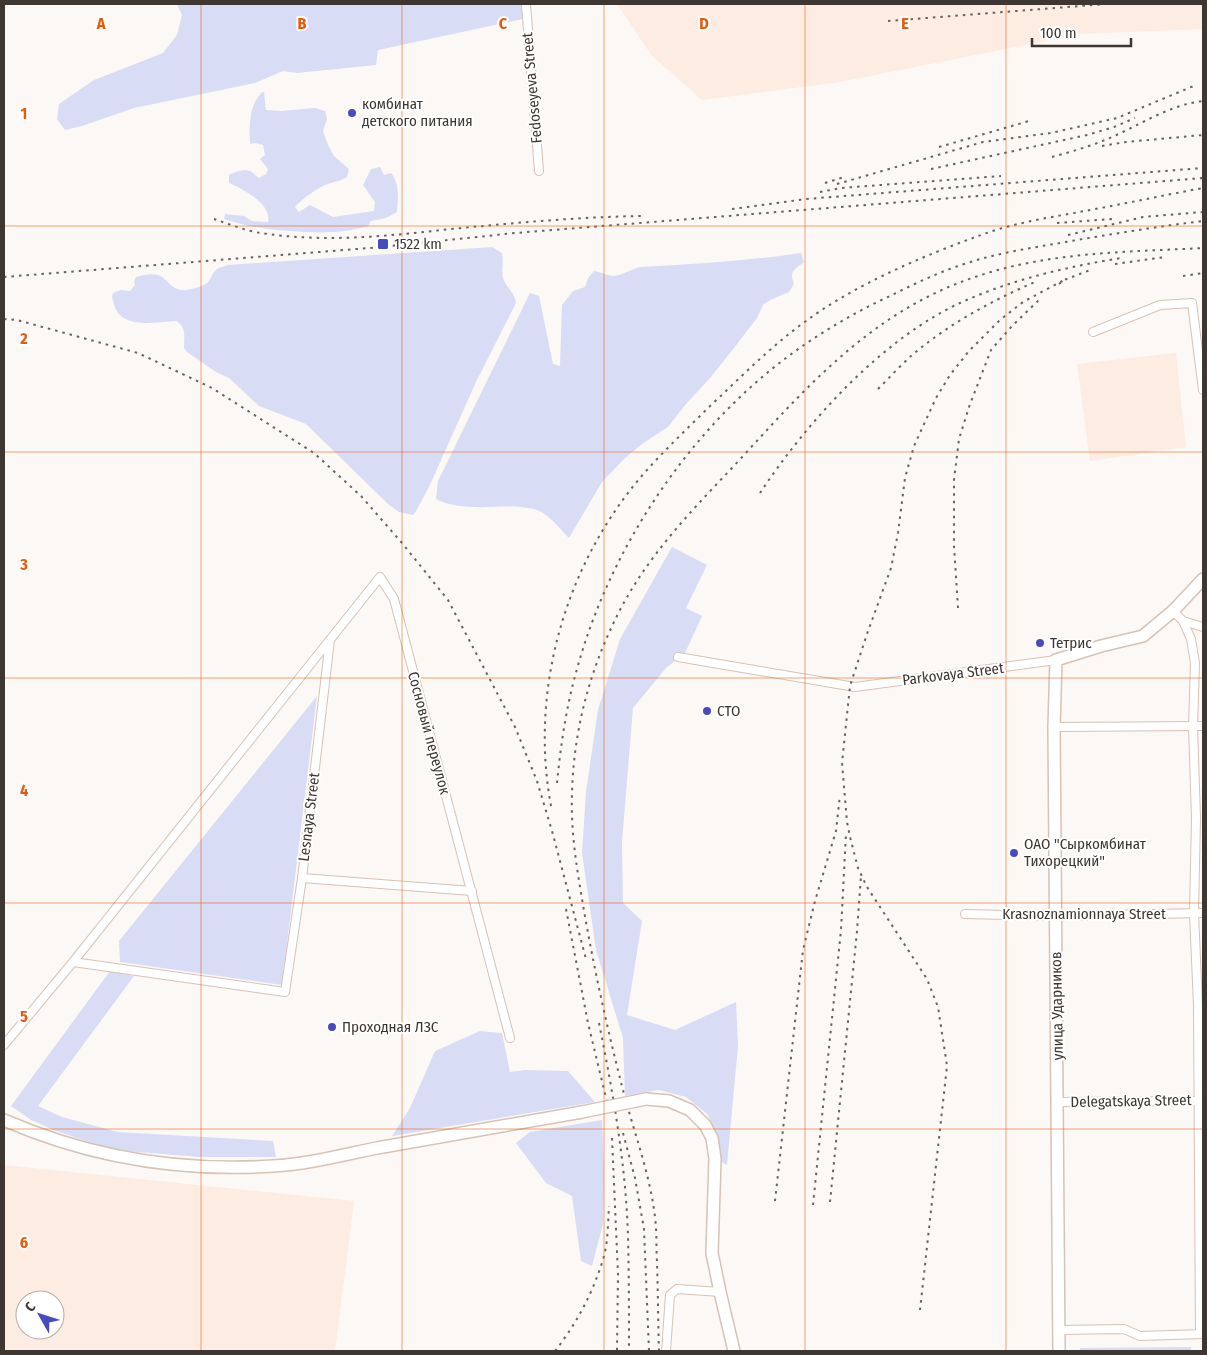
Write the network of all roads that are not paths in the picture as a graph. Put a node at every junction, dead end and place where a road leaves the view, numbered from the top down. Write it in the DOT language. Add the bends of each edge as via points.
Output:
graph roads {
  1 [pos="526,4"];
  2 [pos="539,171"];
  3 [pos="1199,322"];
  4 [pos="1093,332"];
  5 [pos="1203,390"];
  6 [pos="1203,580"];
  7 [pos="1173,611"];
  8 [pos="1183,621"];
  9 [pos="1203,628"];
  10 [pos="330,640"];
  11 [pos="678,657"];
  12 [pos="1056,660"];
  13 [pos="1193,726"];
  14 [pos="1203,726"];
  15 [pos="1054,727"];
  16 [pos="1199,818"];
  17 [pos="302,878"];
  18 [pos="472,891"];
  19 [pos="1194,912"];
  20 [pos="1203,912"];
  21 [pos="965,914"];
  22 [pos="1056,916"];
  23 [pos="73,962"];
  24 [pos="1201,1006"];
  25 [pos="510,1038"];
  26 [pos="4,1045"];
  27 [pos="1201,1101"];
  28 [pos="1059,1102"];
  29 [pos="4,1120"];
  30 [pos="1201,1191"];
  31 [pos="720,1292"];
  32 [pos="1060,1330"];
  33 [pos="1202,1334"];
  34 [pos="666,1351"];
  35 [pos="734,1351"];
  36 [pos="1059,1351"];
  1 -- 2 [label="street, Fedoseyeva Street"];
  3 -- 4 [label="street" via="1192,304 1160,305"];
  3 -- 5 [label="street"];
  6 -- 7 [label="main road, Parkovaya Street"];
  7 -- 8 [label="street"];
  7 -- 12 [label="main road, Parkovaya Street" via="1143,636"];
  8 -- 9 [label="street"];
  8 -- 13 [label="street" via="1191,639 1195,663"];
  10 -- 17 [label="street, Lesnaya Street"];
  10 -- 18 [label="street, Сосновый переулок" via="380,578 394,599"];
  10 -- 23 [label="street"];
  11 -- 12 [label="street, Parkovaya Street" via="855,687"];
  12 -- 15 [label="main road, улица Ударников"];
  13 -- 14 [label="street"];
  13 -- 15 [label="street"];
  13 -- 16 [label="street"];
  15 -- 22 [label="main road, улица Ударников"];
  16 -- 19 [label="street"];
  17 -- 18 [label="street"];
  17 -- 23 [label="street, Lesnaya Street" via="286,992"];
  18 -- 25 [label="street, Сосновый переулок"];
  19 -- 20 [label="street, Krasnoznamionnaya Street"];
  19 -- 22 [label="street, Krasnoznamionnaya Street"];
  19 -- 24 [label="street"];
  21 -- 22 [label="street, Krasnoznamionnaya Street"];
  22 -- 28 [label="main road, улица Ударников"];
  23 -- 26 [label="street"];
  24 -- 27 [label="street"];
  27 -- 28 [label="street, Delegatskaya Street"];
  27 -- 30 [label="street"];
  28 -- 32 [label="main road, улица Ударников"];
  29 -- 31 [label="main road, bridge" via="95,1152 156,1163 251,1167 300,1163 646,1099 669,1100 690,1110 712,1138 715,1158 712,1253"];
  30 -- 33 [label="street"];
  31 -- 34 [label="street" via="677,1289 670,1295"];
  31 -- 35 [label="main road"];
  32 -- 33 [label="street" via="1124,1329 1140,1336"];
  32 -- 36 [label="main road, улица Ударников"];
}
